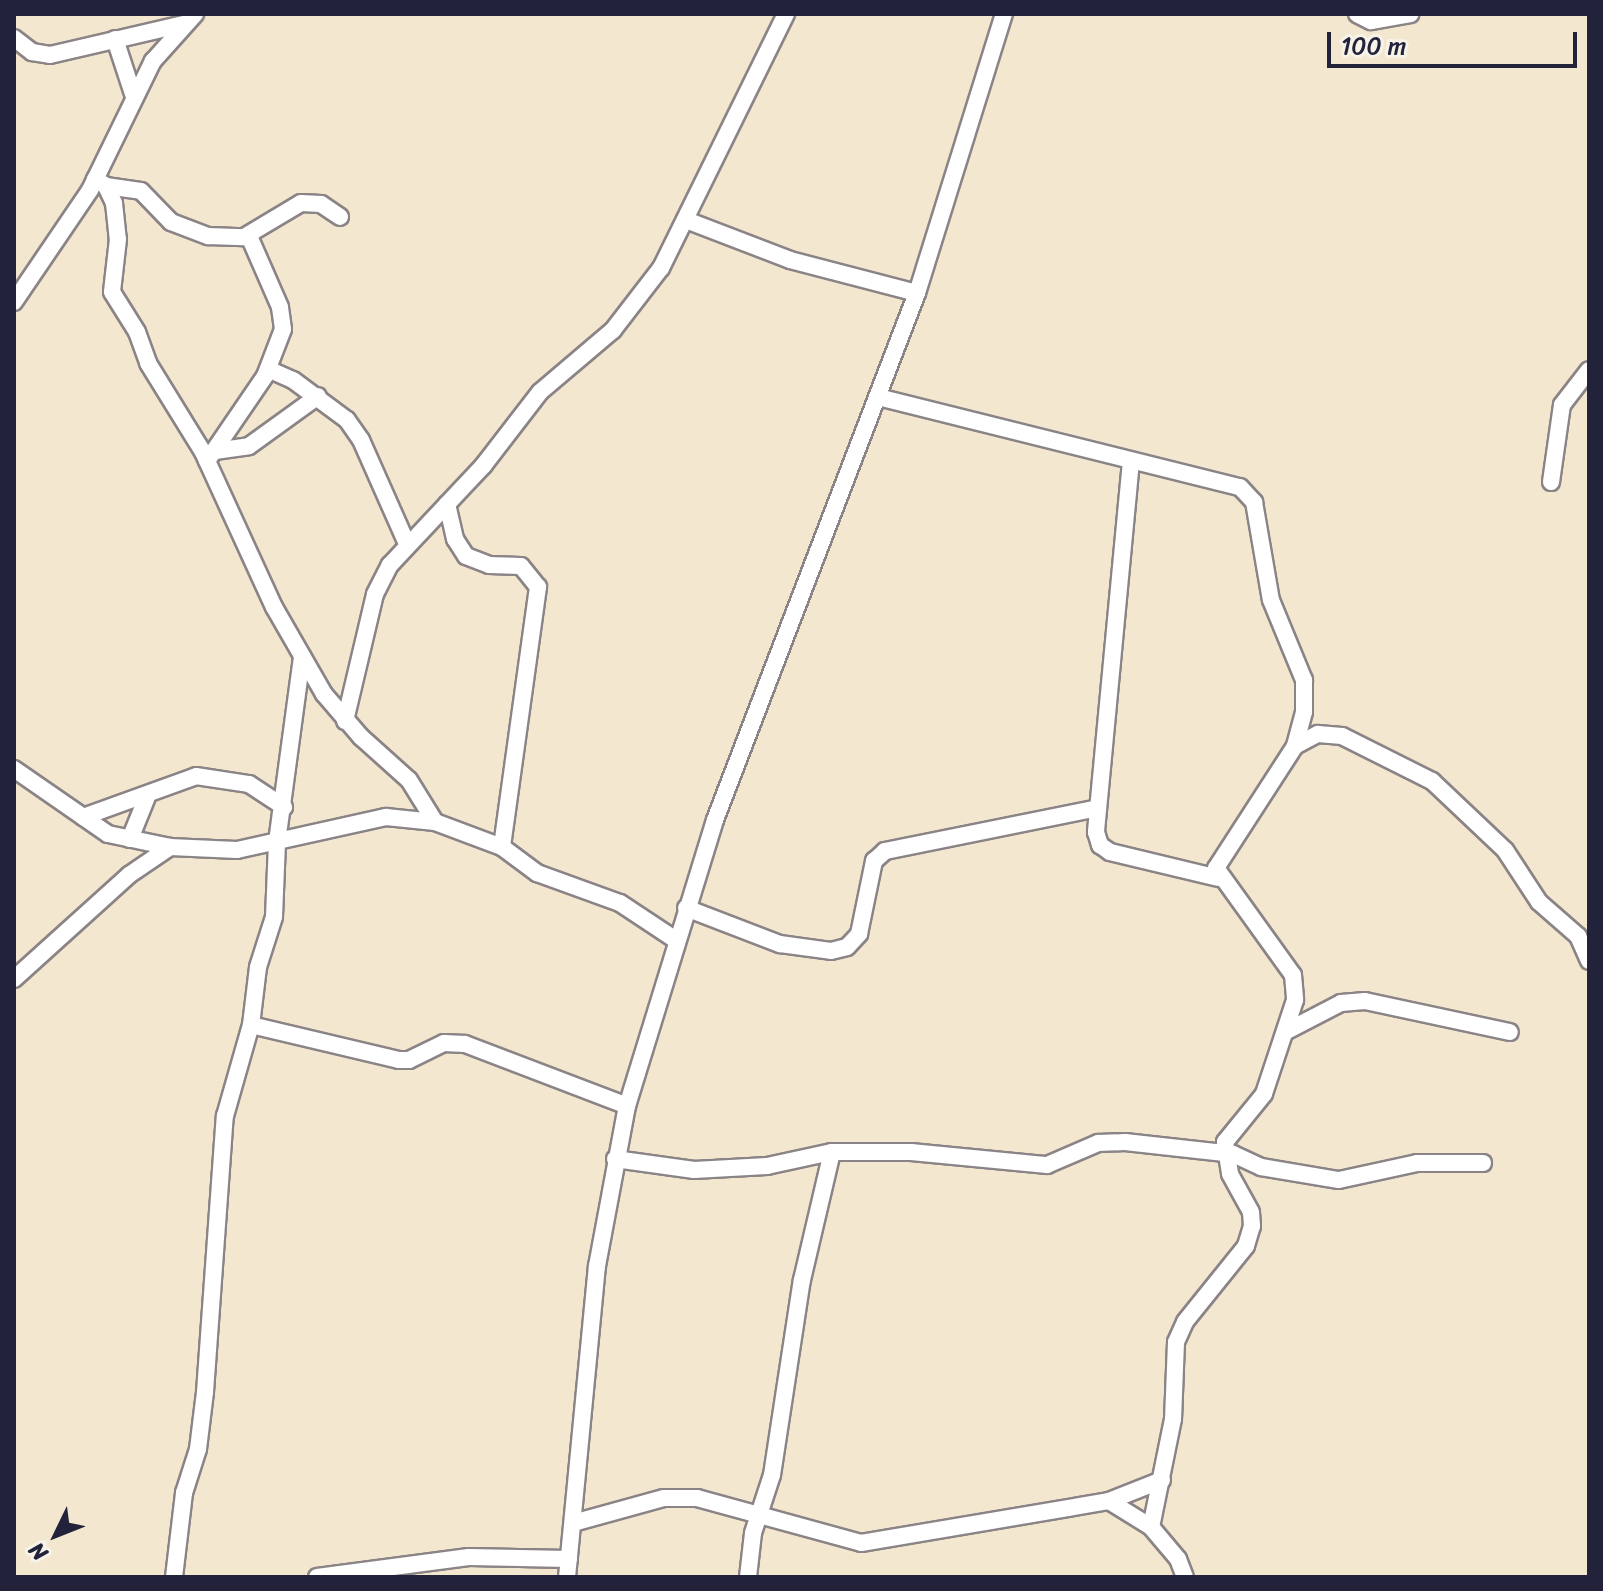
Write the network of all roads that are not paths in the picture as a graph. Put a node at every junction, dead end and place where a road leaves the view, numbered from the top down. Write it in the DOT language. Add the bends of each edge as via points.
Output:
graph roads {
  1 [pos="786,14"];
  2 [pos="1004,14"];
  3 [pos="1357,14"];
  4 [pos="1410,14"];
  5 [pos="190,19"];
  6 [pos="14,38"];
  7 [pos="115,39"];
  8 [pos="133,94"];
  9 [pos="101,182"];
  10 [pos="340,217"];
  11 [pos="686,220"];
  12 [pos="249,236"];
  13 [pos="917,293"];
  14 [pos="14,302"];
  15 [pos="268,369"];
  16 [pos="1589,370"];
  17 [pos="318,396"];
  18 [pos="878,397"];
  19 [pos="211,456"];
  20 [pos="1131,461"];
  21 [pos="1551,482"];
  22 [pos="447,504"];
  23 [pos="407,544"];
  24 [pos="302,657"];
  25 [pos="345,721"];
  26 [pos="1295,746"];
  27 [pos="14,769"];
  28 [pos="147,797"];
  29 [pos="284,807"];
  30 [pos="1098,808"];
  31 [pos="83,817"];
  32 [pos="435,822"];
  33 [pos="130,839"];
  34 [pos="277,842"];
  35 [pos="170,847"];
  36 [pos="502,847"];
  37 [pos="1218,878"];
  38 [pos="686,908"];
  39 [pos="676,940"];
  40 [pos="1589,961"];
  41 [pos="14,979"];
  42 [pos="251,1025"];
  43 [pos="1285,1032"];
  44 [pos="1510,1032"];
  45 [pos="627,1106"];
  46 [pos="832,1152"];
  47 [pos="1223,1153"];
  48 [pos="615,1159"];
  49 [pos="1483,1163"];
  50 [pos="1162,1480"];
  51 [pos="1109,1501"];
  52 [pos="760,1513"];
  53 [pos="573,1523"];
  54 [pos="1151,1527"];
  55 [pos="569,1559"];
  56 [pos="174,1577"];
  57 [pos="317,1577"];
  58 [pos="567,1577"];
  59 [pos="748,1577"];
  60 [pos="1185,1577"];
  1 -- 11 [label="street"];
  2 -- 13 [label="street"];
  3 -- 4 [label="street" via="1371,21"];
  5 -- 7 [label="street"];
  5 -- 8 [label="street" via="162,47"];
  6 -- 7 [label="street" via="32,52 50,55"];
  7 -- 8 [label="street"];
  8 -- 9 [label="street"];
  9 -- 12 [label="street" via="141,191 171,222 192,233"];
  9 -- 14 [label="street"];
  9 -- 19 [label="street" via="114,203 118,239 112,292"];
  10 -- 12 [label="street" via="321,204 301,203"];
  11 -- 13 [label="street" via="790,260"];
  11 -- 22 [label="street" via="661,268 613,330 540,392"];
  12 -- 15 [label="street" via="280,307 283,329"];
  13 -- 18 [label="street"];
  15 -- 17 [label="street"];
  15 -- 19 [label="street"];
  16 -- 21 [label="street" via="1562,405"];
  17 -- 19 [label="street" via="249,446"];
  17 -- 23 [label="street" via="361,440"];
  18 -- 20 [label="street"];
  18 -- 38 [label="street" via="743,741"];
  19 -- 24 [label="street" via="245,551"];
  20 -- 26 [label="street" via="1249,494 1271,600 1304,680 1304,712"];
  20 -- 30 [label="street"];
  22 -- 23 [label="street"];
  22 -- 36 [label="street" via="455,539 466,556 489,565 521,566 538,587"];
  23 -- 25 [label="street" via="375,594"];
  24 -- 25 [label="street"];
  24 -- 29 [label="street"];
  25 -- 32 [label="street" via="409,780"];
  26 -- 37 [label="street" via="1218,860"];
  26 -- 40 [label="street" via="1318,734 1342,736 1432,781 1505,850 1539,902 1578,936"];
  27 -- 31 [label="street"];
  28 -- 29 [label="street" via="180,781 213,775 249,784"];
  28 -- 31 [label="street"];
  28 -- 33 [label="street"];
  29 -- 34 [label="street"];
  30 -- 37 [label="street" via="1096,832 1100,845 1110,852"];
  30 -- 38 [label="street" via="885,851 874,861 859,934 847,947 831,951 780,944"];
  31 -- 33 [label="street" via="108,834"];
  32 -- 34 [label="street" via="386,817"];
  32 -- 36 [label="street"];
  33 -- 35 [label="street"];
  34 -- 35 [label="street" via="221,851"];
  34 -- 42 [label="street" via="277,903 258,967"];
  35 -- 41 [label="street" via="129,875"];
  36 -- 39 [label="street" via="537,873 620,903"];
  37 -- 43 [label="street" via="1293,975 1295,1000"];
  38 -- 39 [label="street"];
  39 -- 45 [label="street"];
  42 -- 45 [label="street" via="399,1060 444,1043 465,1044"];
  42 -- 56 [label="street" via="225,1116 205,1392"];
  43 -- 44 [label="street" via="1341,1003 1365,1001"];
  43 -- 47 [label="street" via="1264,1094 1231,1131"];
  45 -- 48 [label="street"];
  46 -- 47 [label="street" via="911,1152 1047,1165 1109,1142"];
  46 -- 48 [label="street" via="767,1166 694,1170"];
  46 -- 52 [label="street" via="802,1280 772,1475"];
  47 -- 49 [label="street" via="1261,1167 1339,1180 1417,1163"];
  47 -- 50 [label="street" via="1251,1212 1252,1226 1246,1246 1185,1322 1176,1342 1173,1419"];
  48 -- 53 [label="street" via="597,1266"];
  50 -- 51 [label="street"];
  50 -- 54 [label="street"];
  51 -- 52 [label="street" via="861,1543 828,1538"];
  51 -- 54 [label="street"];
  52 -- 53 [label="street" via="697,1498 664,1498"];
  52 -- 59 [label="street"];
  53 -- 55 [label="street"];
  54 -- 60 [label="street" via="1178,1559"];
  55 -- 57 [label="street" via="469,1557"];
  55 -- 58 [label="street"];
}
